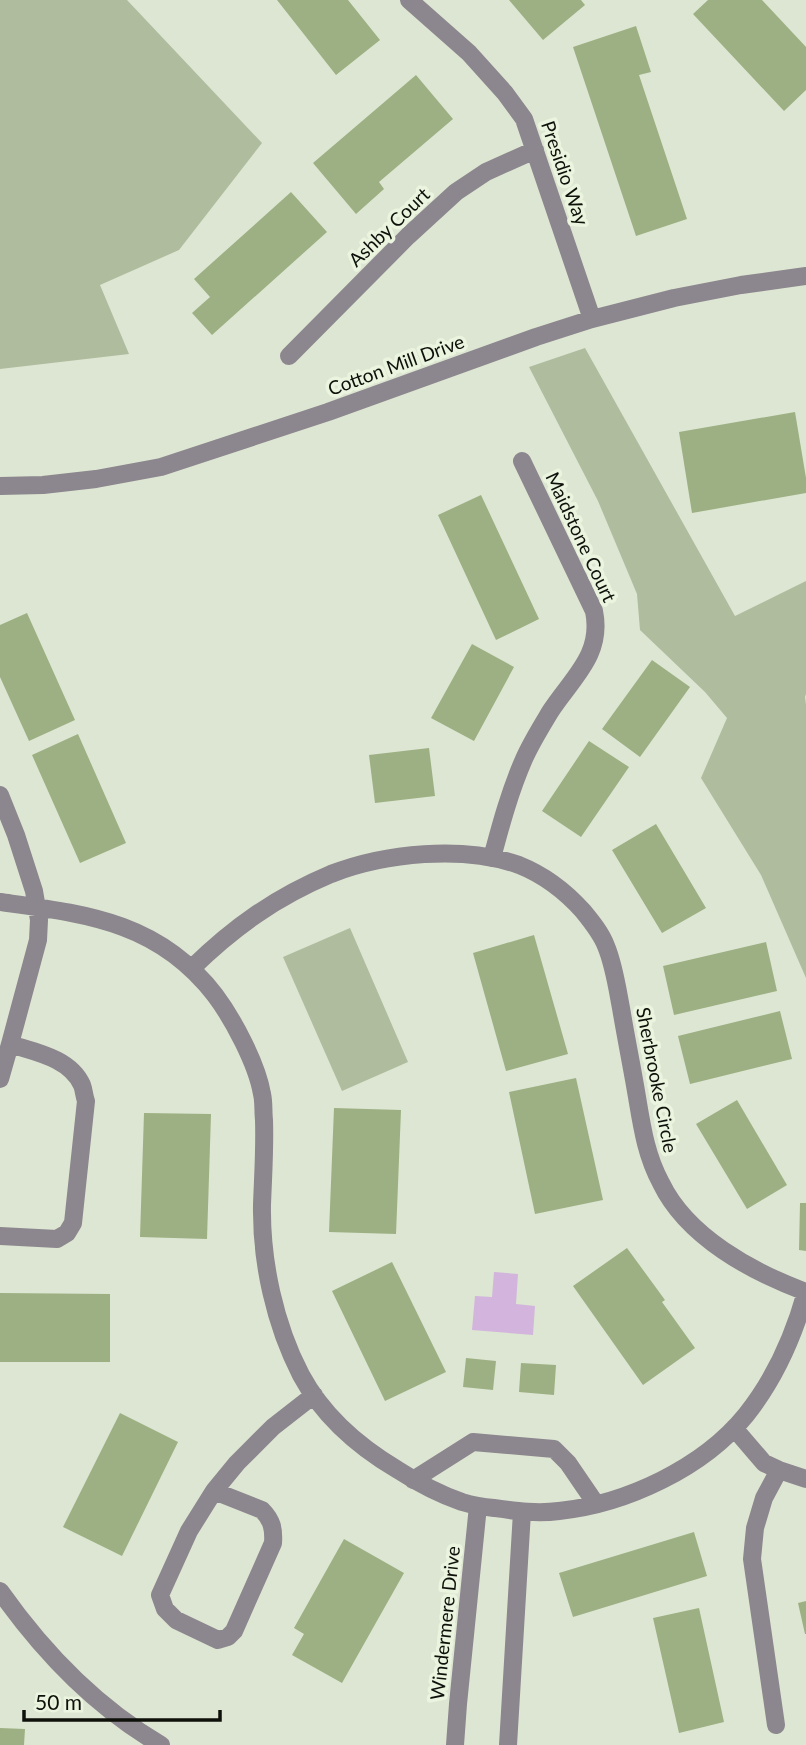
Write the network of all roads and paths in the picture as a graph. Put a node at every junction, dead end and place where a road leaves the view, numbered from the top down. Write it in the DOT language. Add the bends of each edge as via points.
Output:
graph roads {
  1 [pos="409,0"];
  2 [pos="535,150"];
  3 [pos="806,276"];
  4 [pos="592,318"];
  5 [pos="289,356"];
  6 [pos="522,461"];
  7 [pos="0,486"];
  8 [pos="0,795"];
  9 [pos="492,858"];
  10 [pos="0,902"];
  11 [pos="38,908"];
  12 [pos="192,968"];
  13 [pos="10,1044"];
  14 [pos="0,1079"];
  15 [pos="0,1236"];
  16 [pos="806,1292"];
  17 [pos="314,1395"];
  18 [pos="734,1428"];
  19 [pos="779,1470"];
  20 [pos="806,1479"];
  21 [pos="413,1480"];
  22 [pos="214,1491"];
  23 [pos="596,1504"];
  24 [pos="478,1506"];
  25 [pos="523,1512"];
  26 [pos="0,1591"];
  27 [pos="776,1725"];
  28 [pos="161,1745"];
  29 [pos="455,1745"];
  30 [pos="508,1745"];
  1 -- 2 [label="street, Presidio Way" via="469,53 505,93 524,119"];
  2 -- 4 [label="street, Presidio Way"];
  2 -- 5 [label="street, Ashby Court" via="486,172 456,192"];
  3 -- 4 [label="street, Cotton Mill Drive" via="674,298"];
  4 -- 7 [label="street, Cotton Mill Drive" via="161,467 96,479"];
  6 -- 9 [label="street, Maidstone Court" via="594,611 595,641 589,659 525,757"];
  8 -- 11 [label="street"];
  9 -- 12 [label="street, Sherbrooke Circle" via="421,855 333,873 249,918"];
  9 -- 16 [label="street, Sherbrooke Circle" via="520,866 568,895 606,946 616,978 646,1148 661,1185 680,1212 704,1236 745,1264"];
  10 -- 11 [label="street, Sherbrooke Circle"];
  11 -- 12 [label="street, Sherbrooke Circle" via="94,917 130,929"];
  11 -- 13 [label="street" via="38,940"];
  12 -- 17 [label="street, Sherbrooke Circle" via="238,1031 263,1095 265,1256 287,1342"];
  13 -- 14 [label="street"];
  13 -- 15 [label="street" via="71,1069 86,1101 73,1223 67,1233 57,1239"];
  16 -- 18 [label="street, Sherbrooke Circle" via="770,1379"];
  17 -- 21 [label="street, Sherbrooke Circle" via="341,1428"];
  17 -- 22 [label="street" via="273,1427"];
  18 -- 19 [label="street" via="764,1463"];
  18 -- 23 [label="street, Sherbrooke Circle" via="665,1479"];
  19 -- 20 [label="street"];
  19 -- 27 [label="street" via="764,1498 752,1559"];
  21 -- 23 [label="street" via="473,1441 554,1450"];
  21 -- 24 [label="street, Sherbrooke Circle"];
  22 -- 22 [label="street" via="189,1531 160,1595 176,1620 218,1640 234,1631 273,1543 274,1529 262,1510"];
  23 -- 25 [label="street, Sherbrooke Circle"];
  24 -- 25 [label="street, Sherbrooke Circle"];
  24 -- 29 [label="street, Windermere Drive"];
  25 -- 30 [label="street"];
  26 -- 28 [label="street" via="60,1666 111,1711"];
}
